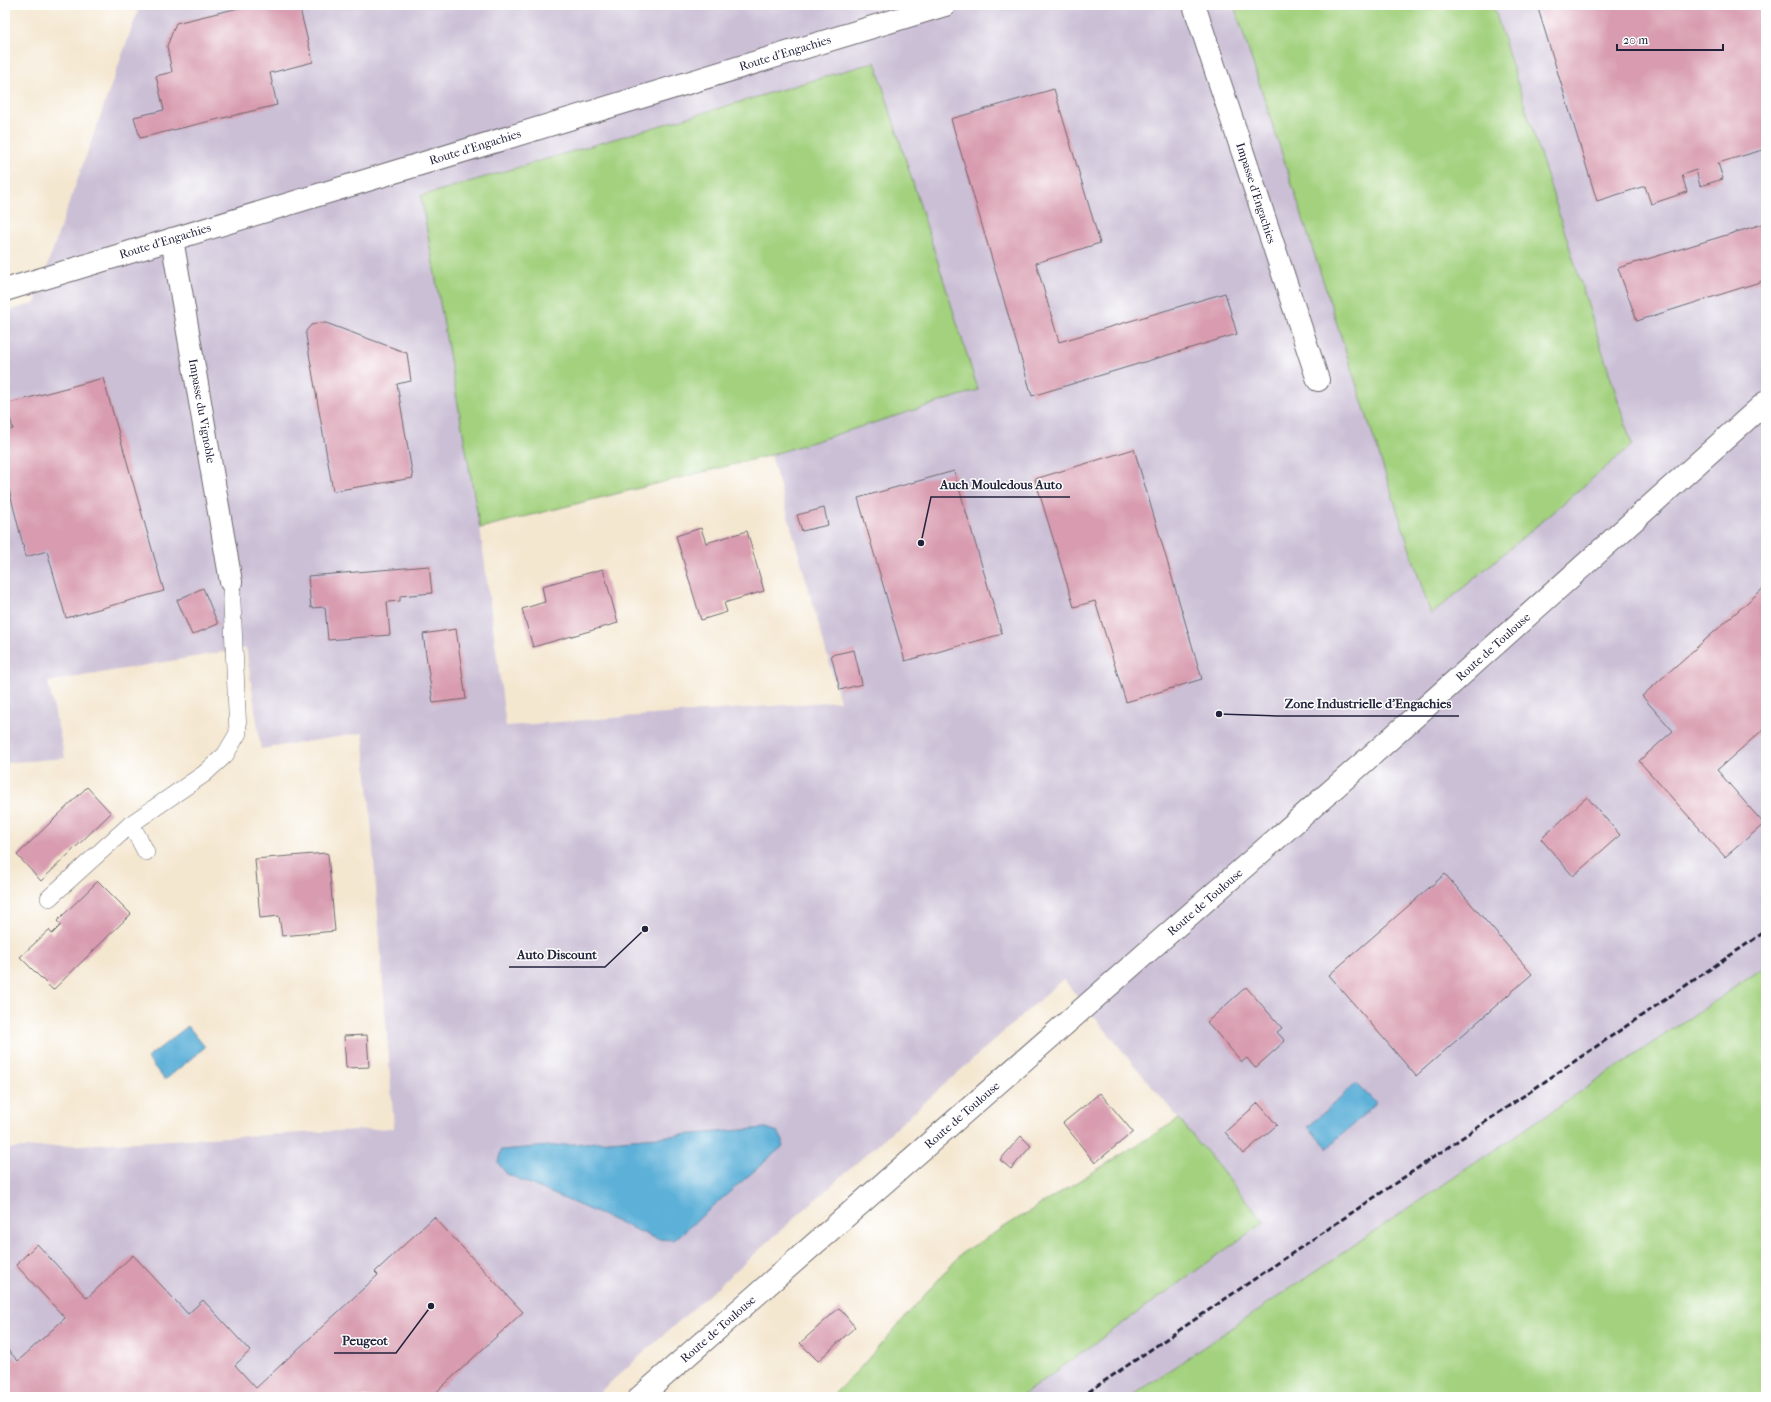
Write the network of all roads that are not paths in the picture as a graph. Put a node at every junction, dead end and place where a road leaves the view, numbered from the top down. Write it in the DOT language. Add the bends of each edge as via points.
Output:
graph roads {
  1 [pos="945,5"];
  2 [pos="1194,5"];
  3 [pos="172,239"];
  4 [pos="5,290"];
  5 [pos="1318,380"];
  6 [pos="1766,402"];
  7 [pos="231,582"];
  8 [pos="131,824"];
  9 [pos="146,852"];
  10 [pos="49,898"];
  11 [pos="640,1397"];
  1 -- 3 [label="street, Route d'Engachies"];
  2 -- 5 [label="street, Impasse d'Engachies"];
  3 -- 4 [label="street, Route d'Engachies"];
  3 -- 7 [label="street, Impasse du Vignoble"];
  6 -- 11 [label="street, Route de Toulouse" via="1384,745"];
  7 -- 8 [label="lane" via="238,733 225,755 204,774"];
  8 -- 9 [label="lane"];
  8 -- 10 [label="lane"];
}
